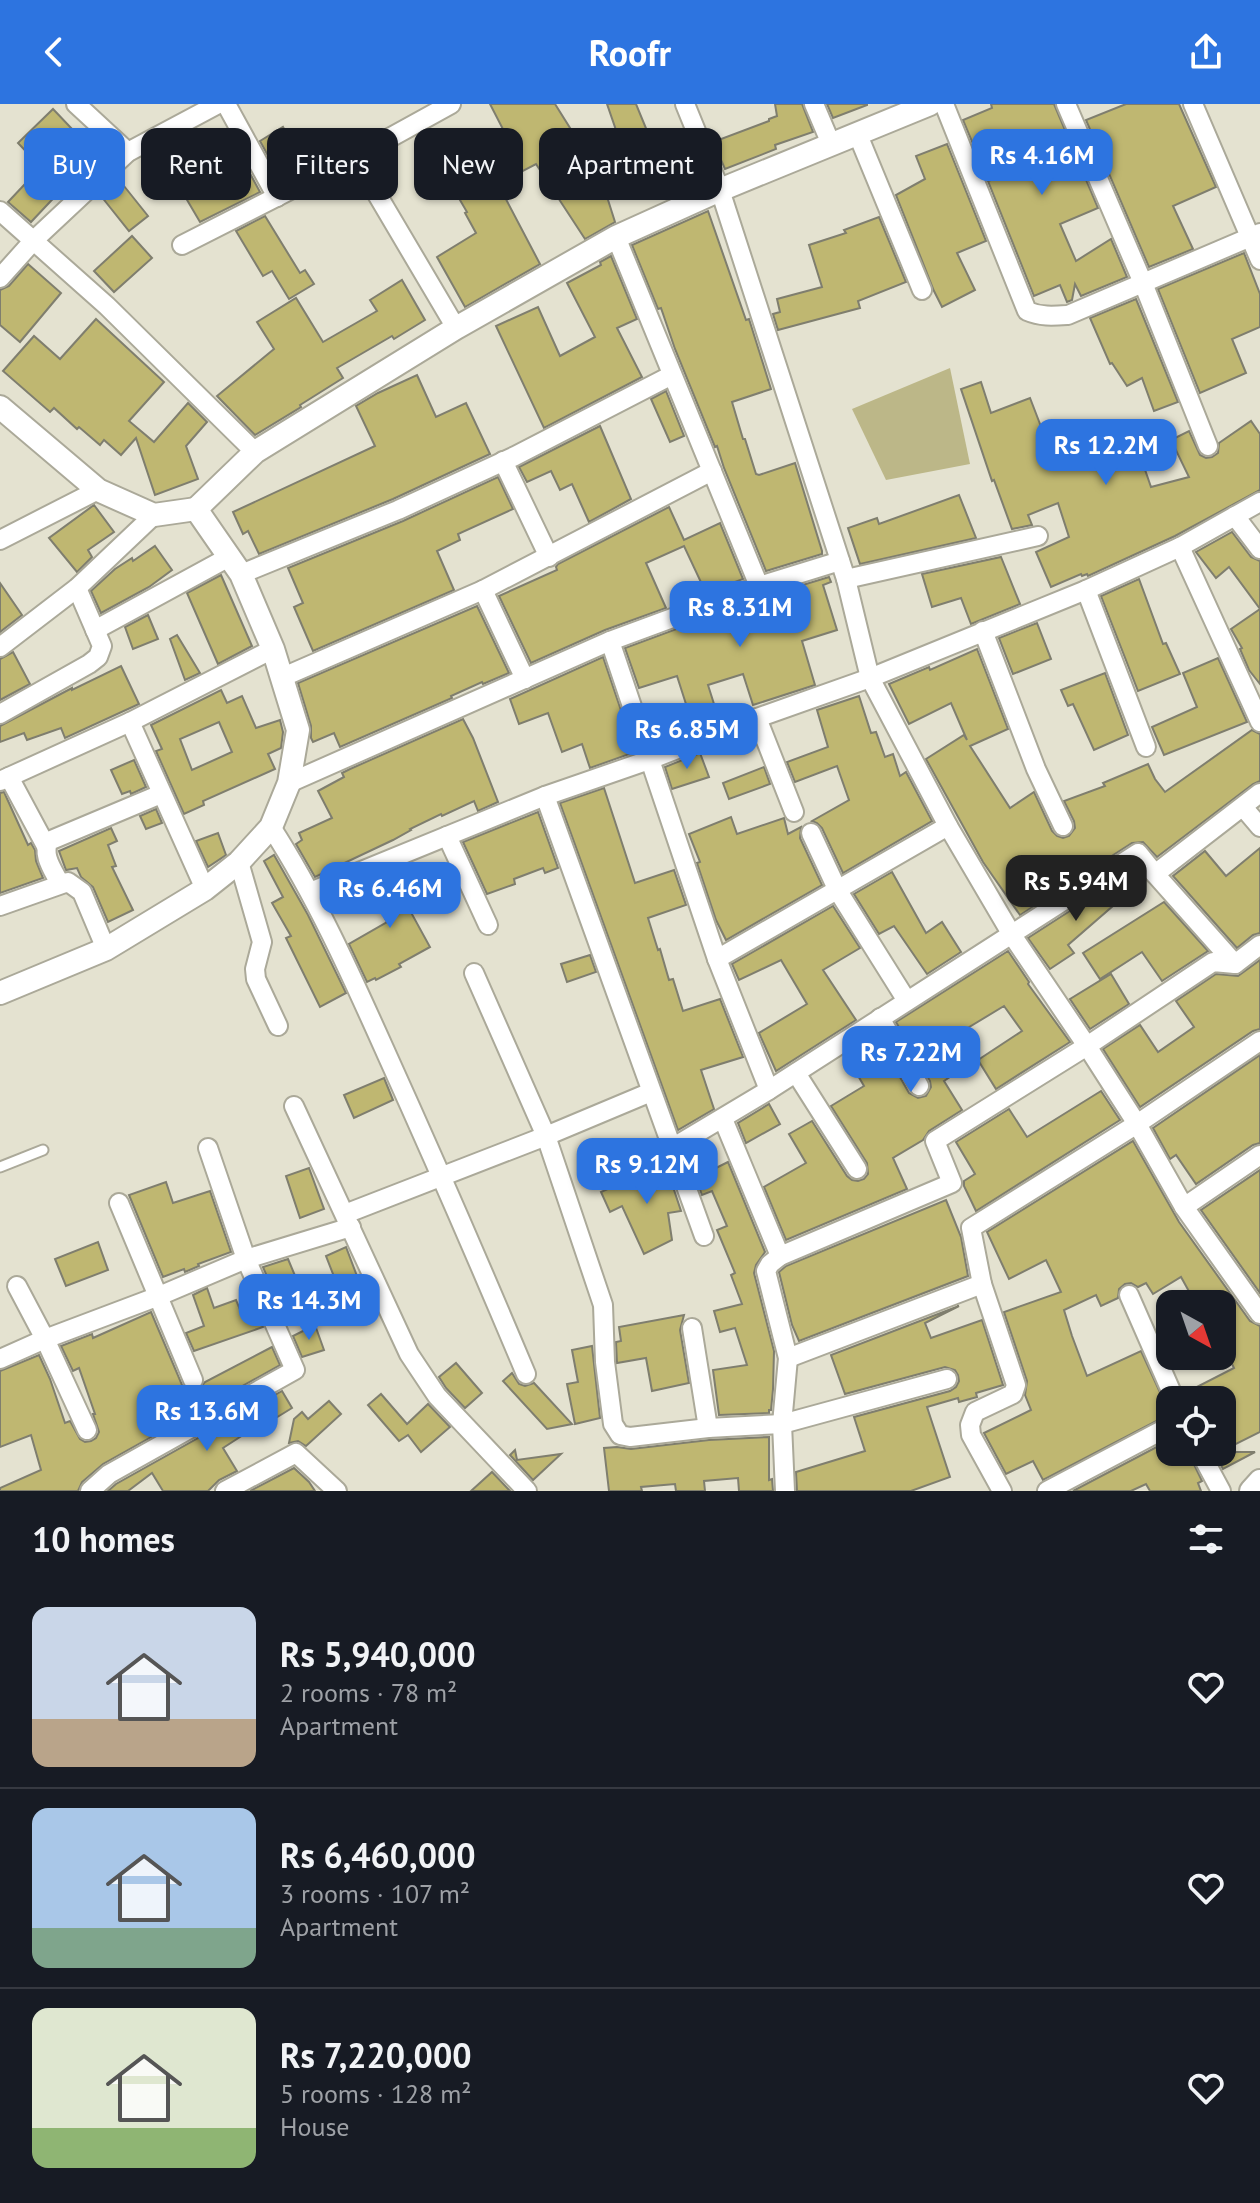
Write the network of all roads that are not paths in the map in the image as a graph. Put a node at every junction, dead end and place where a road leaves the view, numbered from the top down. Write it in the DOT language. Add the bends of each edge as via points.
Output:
graph roads {
  1 [pos="76,104"];
  2 [pos="218,104"];
  3 [pos="226,104"];
  4 [pos="451,104"];
  5 [pos="685,104"];
  6 [pos="814,104"];
  7 [pos="930,104"];
  8 [pos="944,104"];
  9 [pos="1066,104"];
  10 [pos="1193,104"];
  11 [pos="695,128"];
  12 [pos="398,133"];
  13 [pos="858,135"];
  14 [pos="831,144"];
  15 [pos="128,152"];
  16 [pos="267,179"];
  17 [pos="722,189"];
  18 [pos="722,196"];
  19 [pos="271,200"];
  20 [pos="380,200"];
  21 [pos="698,200"];
  22 [pos="0,211"];
  23 [pos="1255,235"];
  24 [pos="616,237"];
  25 [pos="34,240"];
  26 [pos="182,245"];
  27 [pos="1260,260"];
  28 [pos="0,278"];
  29 [pos="1143,283"];
  30 [pos="922,290"];
  31 [pos="456,328"];
  32 [pos="672,375"];
  33 [pos="0,407"];
  34 [pos="1208,446"];
  35 [pos="255,452"];
  36 [pos="503,461"];
  37 [pos="712,471"];
  38 [pos="98,490"];
  39 [pos="1260,502"];
  40 [pos="196,509"];
  41 [pos="154,515"];
  42 [pos="1235,516"];
  43 [pos="1038,536"];
  44 [pos="0,540"];
  45 [pos="1180,547"];
  46 [pos="1260,549"];
  47 [pos="549,557"];
  48 [pos="235,566"];
  49 [pos="843,570"];
  50 [pos="759,586"];
  51 [pos="77,588"];
  52 [pos="483,590"];
  53 [pos="1086,590"];
  54 [pos="95,630"];
  55 [pos="983,631"];
  56 [pos="610,641"];
  57 [pos="0,647"];
  58 [pos="273,649"];
  59 [pos="283,677"];
  60 [pos="870,678"];
  61 [pos="525,679"];
  62 [pos="0,714"];
  63 [pos="757,718"];
  64 [pos="130,722"];
  65 [pos="1260,722"];
  66 [pos="1146,747"];
  67 [pos="649,760"];
  68 [pos="4,779"];
  69 [pos="289,783"];
  70 [pos="1260,793"];
  71 [pos="161,794"];
  72 [pos="545,796"];
  73 [pos="1243,807"];
  74 [pos="794,812"];
  75 [pos="948,826"];
  76 [pos="1063,826"];
  77 [pos="271,827"];
  78 [pos="1260,827"];
  79 [pos="811,833"];
  80 [pos="447,836"];
  81 [pos="46,846"];
  82 [pos="239,862"];
  83 [pos="1155,874"];
  84 [pos="60,884"];
  85 [pos="205,889"];
  86 [pos="838,891"];
  87 [pos="310,892"];
  88 [pos="0,906"];
  89 [pos="488,925"];
  90 [pos="1012,935"];
  91 [pos="1260,945"];
  92 [pos="106,949"];
  93 [pos="717,959"];
  94 [pos="1235,964"];
  95 [pos="474,973"];
  96 [pos="0,993"];
  97 [pos="907,1001"];
  98 [pos="880,1018"];
  99 [pos="278,1026"];
  100 [pos="1260,1041"];
  101 [pos="1087,1046"];
  102 [pos="796,1073"];
  103 [pos="919,1086"];
  104 [pos="769,1090"];
  105 [pos="651,1092"];
  106 [pos="294,1106"];
  107 [pos="723,1119"];
  108 [pos="1137,1124"];
  109 [pos="546,1136"];
  110 [pos="208,1148"];
  111 [pos="672,1148"];
  112 [pos="43,1150"];
  113 [pos="1260,1155"];
  114 [pos="0,1167"];
  115 [pos="857,1169"];
  116 [pos="442,1176"];
  117 [pos="119,1203"];
  118 [pos="1184,1207"];
  119 [pos="348,1220"];
  120 [pos="704,1236"];
  121 [pos="780,1256"];
  122 [pos="246,1259"];
  123 [pos="982,1284"];
  124 [pos="17,1286"];
  125 [pos="1129,1295"];
  126 [pos="159,1296"];
  127 [pos="1260,1314"];
  128 [pos="692,1328"];
  129 [pos="45,1339"];
  130 [pos="788,1358"];
  131 [pos="0,1359"];
  132 [pos="526,1374"];
  133 [pos="947,1379"];
  134 [pos="193,1380"];
  135 [pos="1169,1386"];
  136 [pos="782,1424"];
  137 [pos="708,1428"];
  138 [pos="87,1430"];
  139 [pos="1156,1433"];
  140 [pos="1208,1466"];
  141 [pos="1260,1481"];
  142 [pos="90,1491"];
  143 [pos="225,1491"];
  144 [pos="337,1491"];
  145 [pos="527,1491"];
  146 [pos="785,1491"];
  147 [pos="1002,1491"];
  148 [pos="1047,1491"];
  149 [pos="1221,1491"];
  150 [pos="1251,1491"];
  1 -- 15 [label="street"];
  2 -- 15 [label="street"];
  3 -- 16 [label="street"];
  4 -- 12 [label="street"];
  5 -- 11 [label="street"];
  6 -- 14 [label="street"];
  7 -- 13 [label="street"];
  8 -- 29 [label="street" via="1027,311 1047,317 1068,315"];
  9 -- 29 [label="street"];
  10 -- 23 [label="street"];
  13 -- 14 [label="street"];
  13 -- 30 [label="street"];
  14 -- 17 [label="street"];
  15 -- 25 [label="street"];
  18 -- 49 [label="street"];
  19 -- 26 [label="street"];
  20 -- 31 [label="street"];
  21 -- 24 [label="street"];
  22 -- 25 [label="street"];
  23 -- 27 [label="street"];
  23 -- 29 [label="street"];
  24 -- 31 [label="street"];
  24 -- 32 [label="street"];
  25 -- 28 [label="street"];
  25 -- 35 [label="street"];
  29 -- 34 [label="street"];
  31 -- 35 [label="street"];
  32 -- 36 [label="street"];
  32 -- 37 [label="street"];
  33 -- 38 [label="street"];
  35 -- 40 [label="street"];
  36 -- 47 [label="street"];
  36 -- 48 [label="street" via="398,510"];
  37 -- 47 [label="street"];
  37 -- 50 [label="street"];
  38 -- 41 [label="street"];
  38 -- 44 [label="street"];
  39 -- 42 [label="street"];
  40 -- 41 [label="street"];
  40 -- 48 [label="street"];
  41 -- 51 [label="street"];
  42 -- 45 [label="street"];
  42 -- 46 [label="street"];
  43 -- 49 [label="street"];
  45 -- 53 [label="street"];
  45 -- 65 [label="street"];
  47 -- 52 [label="street"];
  48 -- 54 [label="street"];
  48 -- 58 [label="street"];
  49 -- 50 [label="street"];
  49 -- 60 [label="street"];
  50 -- 56 [label="street"];
  51 -- 54 [label="street"];
  51 -- 57 [label="street"];
  52 -- 59 [label="street"];
  52 -- 61 [label="street"];
  53 -- 55 [label="street"];
  53 -- 66 [label="street"];
  54 -- 62 [label="street" via="102,646 98,657"];
  55 -- 60 [label="street"];
  55 -- 76 [label="street"];
  56 -- 61 [label="street"];
  56 -- 67 [label="street"];
  58 -- 59 [label="street"];
  58 -- 64 [label="street"];
  59 -- 69 [label="street" via="298,730"];
  60 -- 63 [label="street"];
  60 -- 75 [label="street"];
  61 -- 69 [label="street"];
  63 -- 67 [label="street"];
  63 -- 74 [label="street"];
  64 -- 68 [label="street"];
  64 -- 71 [label="street"];
  67 -- 72 [label="street"];
  67 -- 93 [label="street"];
  68 -- 81 [label="street"];
  69 -- 77 [label="street"];
  70 -- 73 [label="street"];
  71 -- 81 [label="street"];
  71 -- 85 [label="street"];
  72 -- 80 [label="street"];
  72 -- 105 [label="street"];
  73 -- 78 [label="street"];
  73 -- 83 [label="street"];
  75 -- 86 [label="street"];
  75 -- 90 [label="street"];
  77 -- 82 [label="street"];
  77 -- 87 [label="street"];
  79 -- 86 [label="street"];
  80 -- 87 [label="street"];
  80 -- 89 [label="street"];
  81 -- 84 [label="street"];
  82 -- 85 [label="street"];
  82 -- 99 [label="street" via="262,942 256,979"];
  83 -- 90 [label="street" via="1138,853"];
  83 -- 94 [label="street"];
  84 -- 88 [label="street"];
  84 -- 92 [label="street" via="68,882 82,892"];
  85 -- 92 [label="street"];
  86 -- 93 [label="street"];
  86 -- 97 [label="street"];
  87 -- 116 [label="street"];
  90 -- 97 [label="street"];
  90 -- 101 [label="street"];
  91 -- 94 [label="street"];
  92 -- 96 [label="street"];
  93 -- 104 [label="street"];
  94 -- 101 [label="street" via="1213,962"];
  95 -- 109 [label="street"];
  97 -- 98 [label="street"];
  98 -- 102 [label="street"];
  98 -- 103 [label="street"];
  100 -- 108 [label="street"];
  101 -- 108 [label="street"];
  101 -- 121 [label="street" via="935,1141 952,1183"];
  102 -- 104 [label="street"];
  102 -- 115 [label="street"];
  104 -- 107 [label="street"];
  105 -- 109 [label="street"];
  105 -- 111 [label="street"];
  106 -- 119 [label="street"];
  107 -- 111 [label="street"];
  107 -- 121 [label="street"];
  108 -- 118 [label="street"];
  108 -- 123 [label="street" via="971,1228"];
  109 -- 116 [label="street"];
  109 -- 137 [label="street" via="603,1305 613,1424 620,1435 630,1437"];
  110 -- 122 [label="street"];
  111 -- 120 [label="street"];
  112 -- 114 [label="lane"];
  113 -- 118 [label="street"];
  116 -- 119 [label="street"];
  116 -- 132 [label="street"];
  117 -- 126 [label="street"];
  118 -- 127 [label="street"];
  119 -- 122 [label="street"];
  119 -- 145 [label="street" via="409,1354 437,1396"];
  121 -- 130 [label="street" via="766,1271"];
  122 -- 126 [label="street"];
  122 -- 142 [label="street" via="295,1370 109,1474"];
  123 -- 130 [label="street"];
  123 -- 147 [label="street" via="1016,1385 1013,1394 975,1412 970,1425"];
  124 -- 129 [label="street"];
  125 -- 135 [label="street"];
  126 -- 129 [label="street"];
  126 -- 134 [label="street"];
  128 -- 137 [label="street"];
  129 -- 131 [label="street"];
  129 -- 138 [label="street"];
  130 -- 136 [label="street"];
  133 -- 136 [label="street"];
  136 -- 137 [label="street"];
  136 -- 146 [label="street"];
  139 -- 148 [label="street"];
  140 -- 149 [label="street"];
  141 -- 150 [label="street"];
  143 -- 144 [label="street" via="296,1453"];
}
